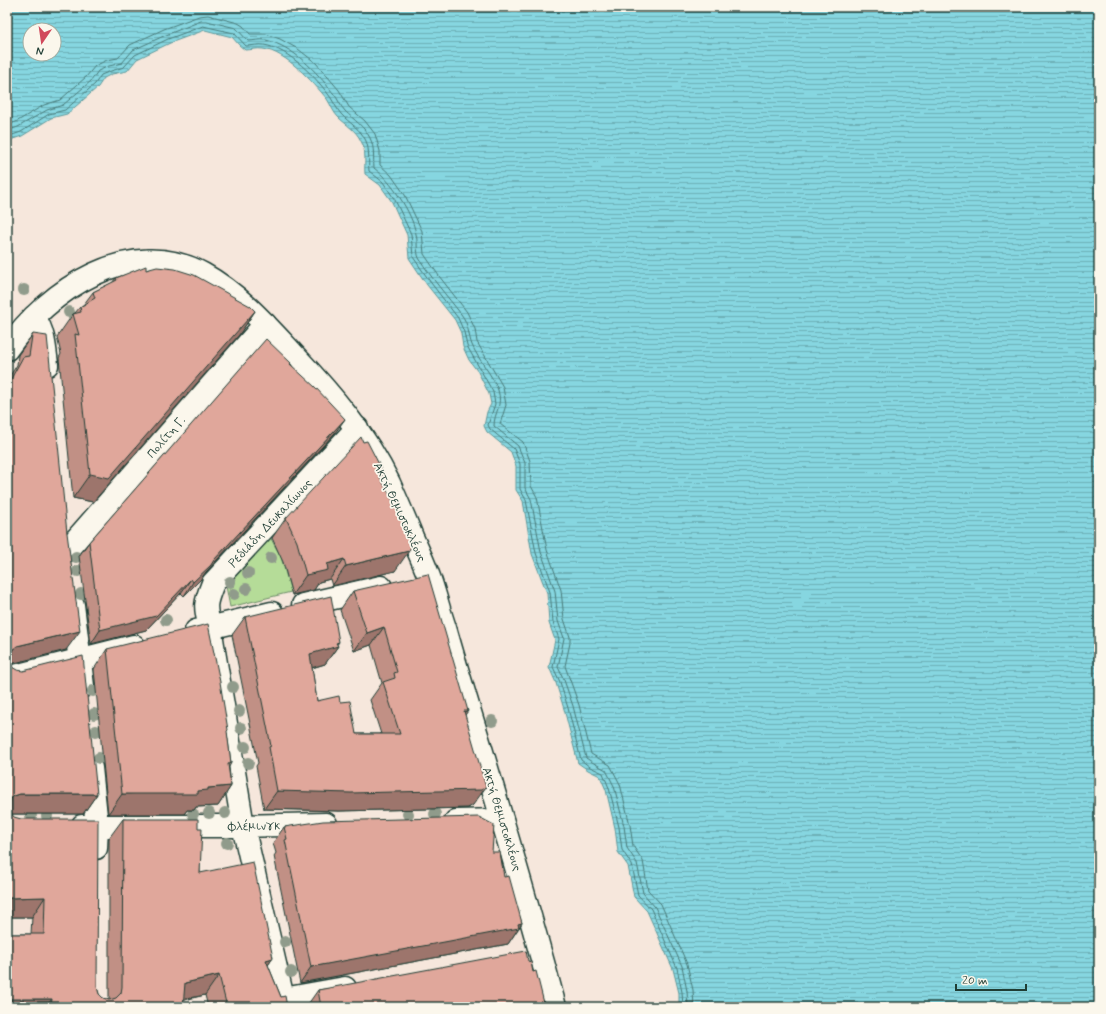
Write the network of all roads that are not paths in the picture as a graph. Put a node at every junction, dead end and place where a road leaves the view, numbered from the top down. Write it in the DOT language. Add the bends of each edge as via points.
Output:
graph roads {
  1 [pos="34,317"];
  2 [pos="265,324"];
  3 [pos="7,349"];
  4 [pos="49,386"];
  5 [pos="357,428"];
  6 [pos="64,527"];
  7 [pos="66,551"];
  8 [pos="429,576"];
  9 [pos="210,627"];
  10 [pos="180,635"];
  11 [pos="157,641"];
  12 [pos="80,660"];
  13 [pos="7,678"];
  14 [pos="85,707"];
  15 [pos="89,747"];
  16 [pos="502,820"];
  17 [pos="435,822"];
  18 [pos="347,824"];
  19 [pos="59,826"];
  20 [pos="96,826"];
  21 [pos="243,826"];
  22 [pos="96,866"];
  23 [pos="360,985"];
  24 [pos="284,1003"];
  25 [pos="555,1007"];
  1 -- 2 [label="street, Ακτή Θεμιστοκλέους" via="66,290 93,274 135,261 159,261 202,273 232,293"];
  1 -- 3 [label="street, Ακτή Θεμιστοκλέους"];
  1 -- 4 [label="street" via="39,324 45,347"];
  2 -- 5 [label="street, Ακτή Θεμιστοκλέους" via="327,390"];
  2 -- 7 [label="street, Πολίτη Γ."];
  5 -- 8 [label="street, Ακτή Θεμιστοκλέους" via="388,481"];
  5 -- 9 [label="street, Ρεδιάδη Δευκαλίωνος" via="213,583 205,609"];
  6 -- 7 [label="street"];
  7 -- 12 [label="street"];
  8 -- 9 [label="street"];
  8 -- 16 [label="street, Ακτή Θεμιστοκλέους"];
  9 -- 10 [label="street"];
  9 -- 21 [label="street, Ρεδιάδη Δευκαλίωνος"];
  11 -- 12 [label="street"];
  12 -- 13 [label="street"];
  12 -- 14 [label="street"];
  15 -- 20 [label="street"];
  16 -- 17 [label="street"];
  16 -- 25 [label="street, Ακτή Θεμιστοκλέους" via="532,953"];
  18 -- 21 [label="street, Φλέμινγκ"];
  19 -- 20 [label="street, Φλέμινγκ"];
  20 -- 21 [label="street, Φλέμινγκ"];
  20 -- 22 [label="street"];
  21 -- 24 [label="street, Ρεδιάδη Δευκαλίωνος"];
  23 -- 24 [label="street"];
}
